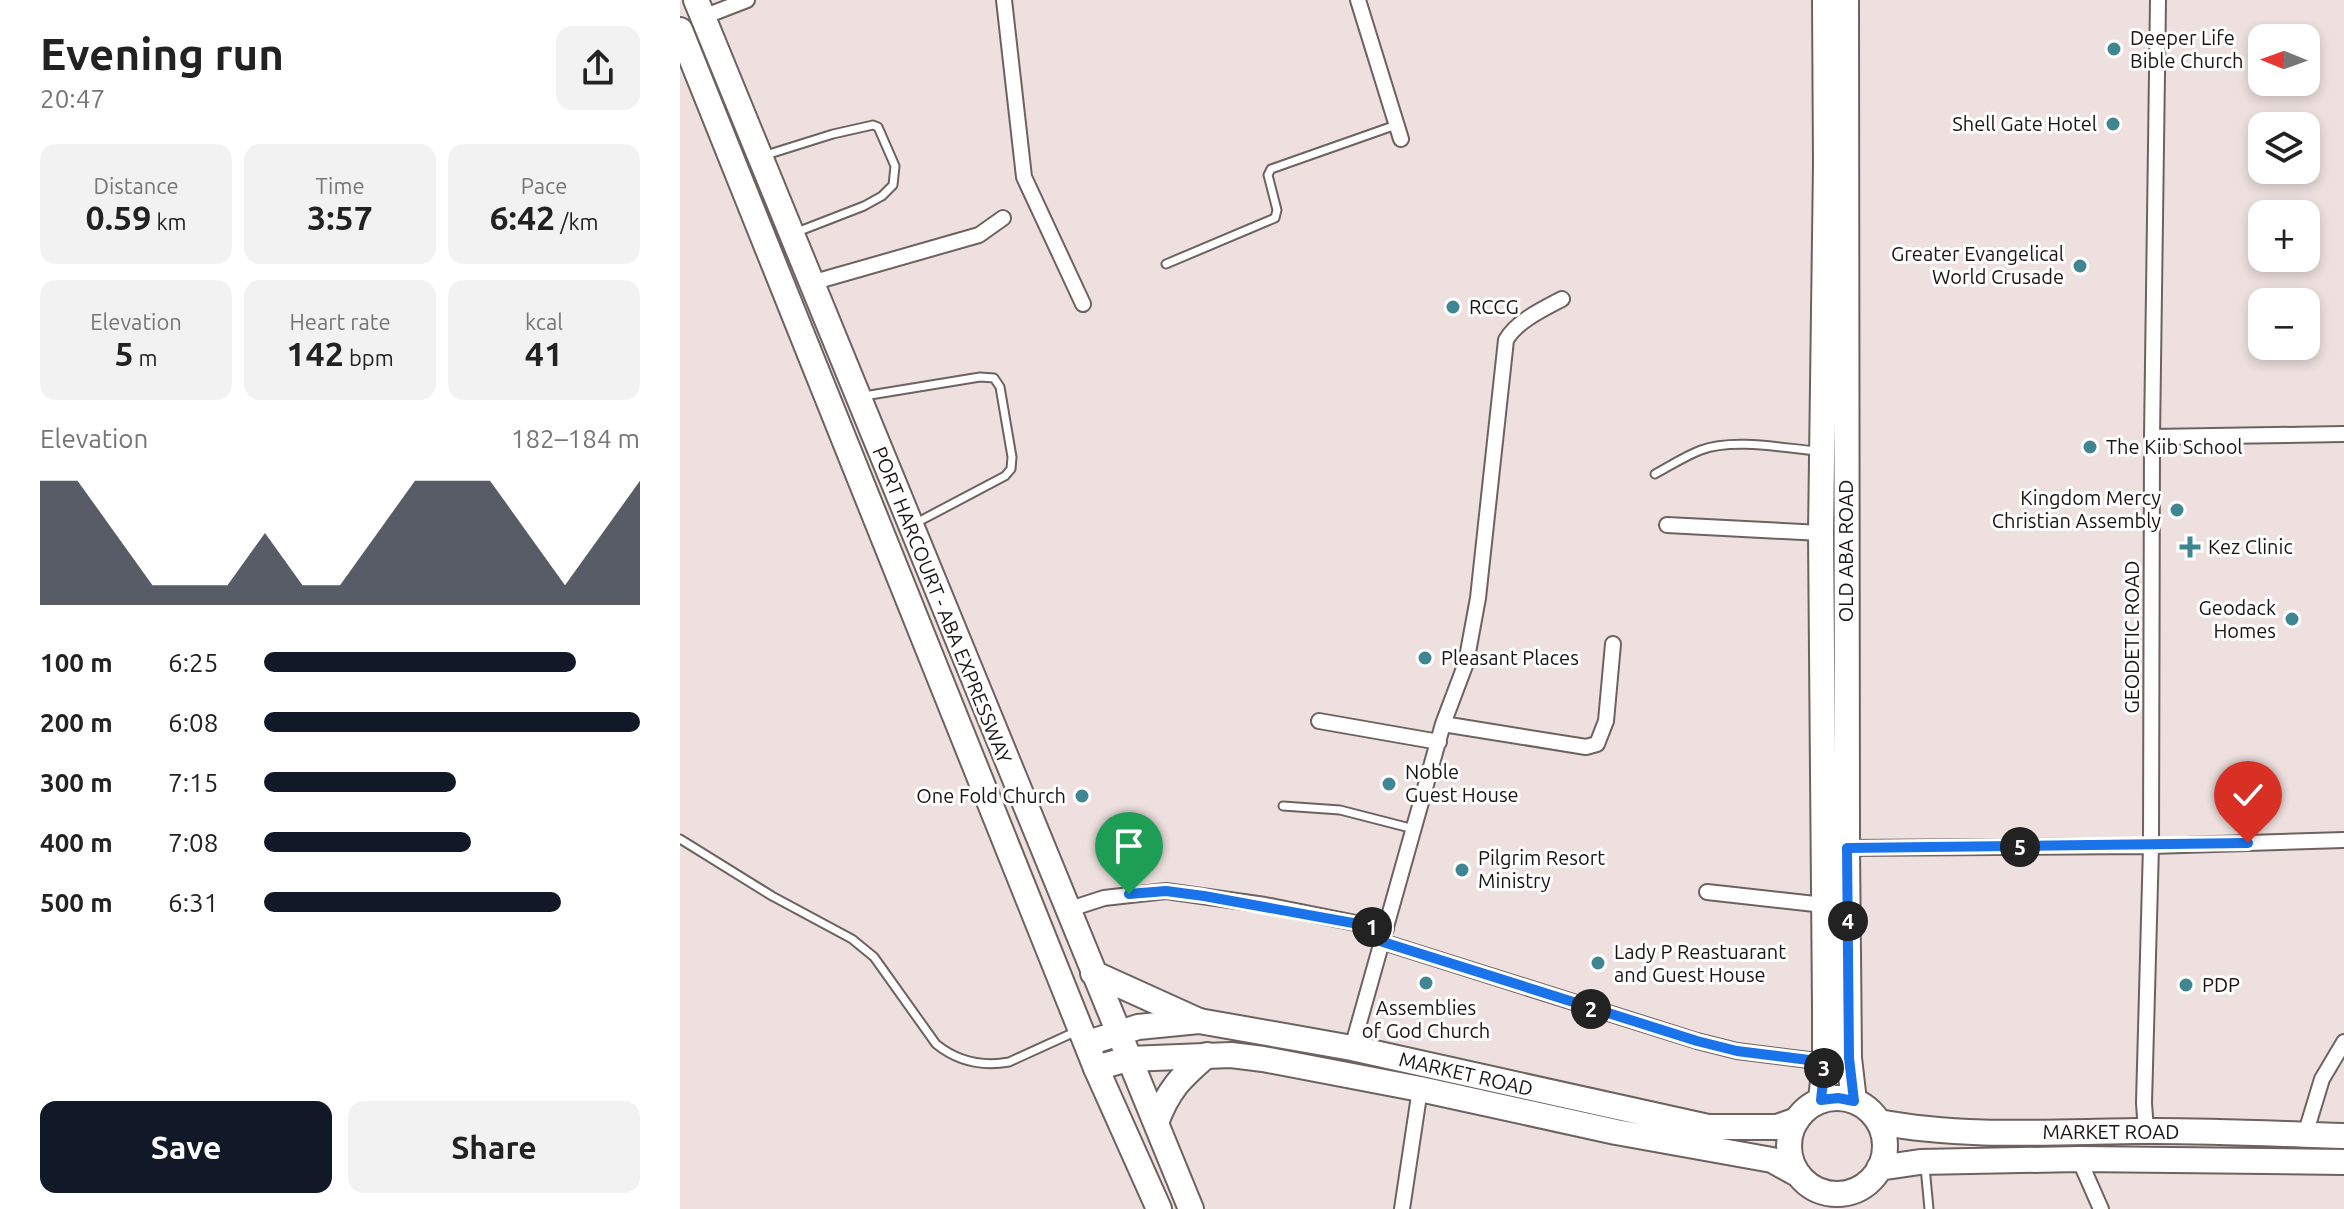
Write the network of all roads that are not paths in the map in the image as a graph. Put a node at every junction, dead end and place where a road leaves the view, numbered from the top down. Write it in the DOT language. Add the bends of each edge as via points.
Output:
graph roads {
  1 [pos="747,0"];
  2 [pos="1004,0"];
  3 [pos="1358,0"];
  4 [pos="1825,0"];
  5 [pos="1846,0"];
  6 [pos="2158,0"];
  7 [pos="700,9"];
  8 [pos="680,30"];
  9 [pos="1399,132"];
  10 [pos="760,157"];
  11 [pos="1003,218"];
  12 [pos="791,234"];
  13 [pos="1166,264"];
  14 [pos="811,283"];
  15 [pos="1562,299"];
  16 [pos="1083,304"];
  17 [pos="858,397"];
  18 [pos="2344,434"];
  19 [pos="2152,437"];
  20 [pos="1823,452"];
  21 [pos="1655,474"];
  22 [pos="1667,525"];
  23 [pos="910,526"];
  24 [pos="1821,533"];
  25 [pos="1613,644"];
  26 [pos="1319,721"];
  27 [pos="1443,724"];
  28 [pos="1439,742"];
  29 [pos="1283,806"];
  30 [pos="1414,829"];
  31 [pos="680,839"];
  32 [pos="2344,840"];
  33 [pos="2151,846"];
  34 [pos="1847,848"];
  35 [pos="1707,892"];
  36 [pos="1824,905"];
  37 [pos="1067,910"];
  38 [pos="1384,936"];
  39 [pos="1093,973"];
  40 [pos="1199,1021"];
  41 [pos="1119,1032"];
  42 [pos="1085,1036"];
  43 [pos="2344,1042"];
  44 [pos="1352,1048"];
  45 [pos="1207,1055"];
  46 [pos="1128,1059"];
  47 [pos="1825,1062"];
  48 [pos="1096,1068"];
  49 [pos="1420,1089"];
  50 [pos="1821,1100"];
  51 [pos="1854,1101"];
  52 [pos="1797,1120"];
  53 [pos="1879,1122"];
  54 [pos="1156,1123"];
  55 [pos="2146,1131"];
  56 [pos="2305,1135"];
  57 [pos="2344,1136"];
  58 [pos="2079,1159"];
  59 [pos="1925,1162"];
  60 [pos="2344,1162"];
  61 [pos="1879,1168"];
  62 [pos="1809,1190"];
  63 [pos="1856,1199"];
  64 [pos="1159,1209"];
  65 [pos="1191,1209"];
  66 [pos="1402,1209"];
  67 [pos="1929,1209"];
  68 [pos="2101,1209"];
  1 -- 7 [label="street"];
  2 -- 16 [label="street" via="1024,177"];
  3 -- 9 [label="street"];
  4 -- 20 [label="main road, OLD ABA ROAD"];
  5 -- 34 [label="main road, OLD ABA ROAD"];
  6 -- 19 [label="street, GEODETIC ROAD"];
  7 -- 10 [label="main road, PORT HARCOURT - ABA EXPRESSWAY"];
  8 -- 42 [label="main road, PORT HARCOURT - ABA EXPRESSWAY"];
  9 -- 13 [label="lane" via="1271,169 1275,218"];
  10 -- 12 [label="main road, PORT HARCOURT - ABA EXPRESSWAY"];
  10 -- 12 [label="lane" via="873,125 893,158 893,185 882,196"];
  11 -- 14 [label="street" via="979,235"];
  12 -- 14 [label="main road, PORT HARCOURT - ABA EXPRESSWAY"];
  14 -- 17 [label="main road, PORT HARCOURT - ABA EXPRESSWAY"];
  15 -- 27 [label="street" via="1506,340 1478,598 1466,663"];
  17 -- 23 [label="main road, PORT HARCOURT - ABA EXPRESSWAY"];
  17 -- 23 [label="lane" via="980,377 994,378 1000,387 1011,469"];
  18 -- 19 [label="street"];
  19 -- 33 [label="street, GEODETIC ROAD"];
  20 -- 21 [label="lane" via="1713,447"];
  20 -- 24 [label="main road, OLD ABA ROAD"];
  22 -- 24 [label="street"];
  23 -- 37 [label="main road, PORT HARCOURT - ABA EXPRESSWAY"];
  24 -- 36 [label="main road, OLD ABA ROAD"];
  25 -- 27 [label="street" via="1606,721 1597,744 1586,747"];
  26 -- 28 [label="street"];
  27 -- 28 [label="street"];
  28 -- 30 [label="street"];
  29 -- 30 [label="lane" via="1340,810"];
  30 -- 38 [label="street"];
  31 -- 42 [label="lane" via="852,939 874,957 936,1044 949,1054 973,1062 1009,1062"];
  32 -- 33 [label="street"];
  33 -- 34 [label="street"];
  33 -- 55 [label="street, GEODETIC ROAD"];
  34 -- 51 [label="main road, OLD ABA ROAD"];
  35 -- 36 [label="street"];
  36 -- 47 [label="main road, OLD ABA ROAD"];
  37 -- 38 [label="street" via="1104,898 1166,891 1265,905"];
  37 -- 39 [label="main road, PORT HARCOURT - ABA EXPRESSWAY"];
  38 -- 44 [label="street"];
  38 -- 47 [label="street" via="1697,1041"];
  39 -- 40 [label="main road"];
  39 -- 41 [label="main road, PORT HARCOURT - ABA EXPRESSWAY"];
  40 -- 41 [label="main road, MARKET ROAD"];
  40 -- 44 [label="main road, MARKET ROAD"];
  41 -- 42 [label="main road, MARKET ROAD"];
  41 -- 46 [label="main road, PORT HARCOURT - ABA EXPRESSWAY"];
  42 -- 48 [label="main road, PORT HARCOURT - ABA EXPRESSWAY"];
  43 -- 56 [label="street" via="2322,1079"];
  44 -- 52 [label="main road, MARKET ROAD" via="1708,1127 1777,1127"];
  45 -- 46 [label="main road, MARKET ROAD"];
  45 -- 49 [label="main road, MARKET ROAD" via="1263,1059"];
  45 -- 54 [label="main road" via="1180,1077"];
  46 -- 48 [label="main road, MARKET ROAD"];
  46 -- 54 [label="main road, PORT HARCOURT - ABA EXPRESSWAY"];
  47 -- 50 [label="main road, OLD ABA ROAD"];
  48 -- 64 [label="main road, PORT HARCOURT - ABA EXPRESSWAY"];
  49 -- 62 [label="main road, MARKET ROAD" via="1772,1160"];
  49 -- 66 [label="street"];
  50 -- 51 [label="main road"];
  50 -- 52 [label="main road"];
  51 -- 53 [label="main road"];
  52 -- 62 [label="main road" via="1789,1152"];
  53 -- 55 [label="main road, MARKET ROAD" via="1964,1133"];
  53 -- 61 [label="main road" via="1885,1145"];
  54 -- 65 [label="main road, PORT HARCOURT - ABA EXPRESSWAY"];
  55 -- 56 [label="main road, MARKET ROAD"];
  56 -- 57 [label="main road, MARKET ROAD"];
  58 -- 59 [label="main road, MARKET ROAD"];
  58 -- 60 [label="main road, MARKET ROAD"];
  58 -- 68 [label="street"];
  59 -- 61 [label="main road, MARKET ROAD"];
  59 -- 67 [label="lane"];
  61 -- 63 [label="main road"];
  62 -- 63 [label="main road"];
}
